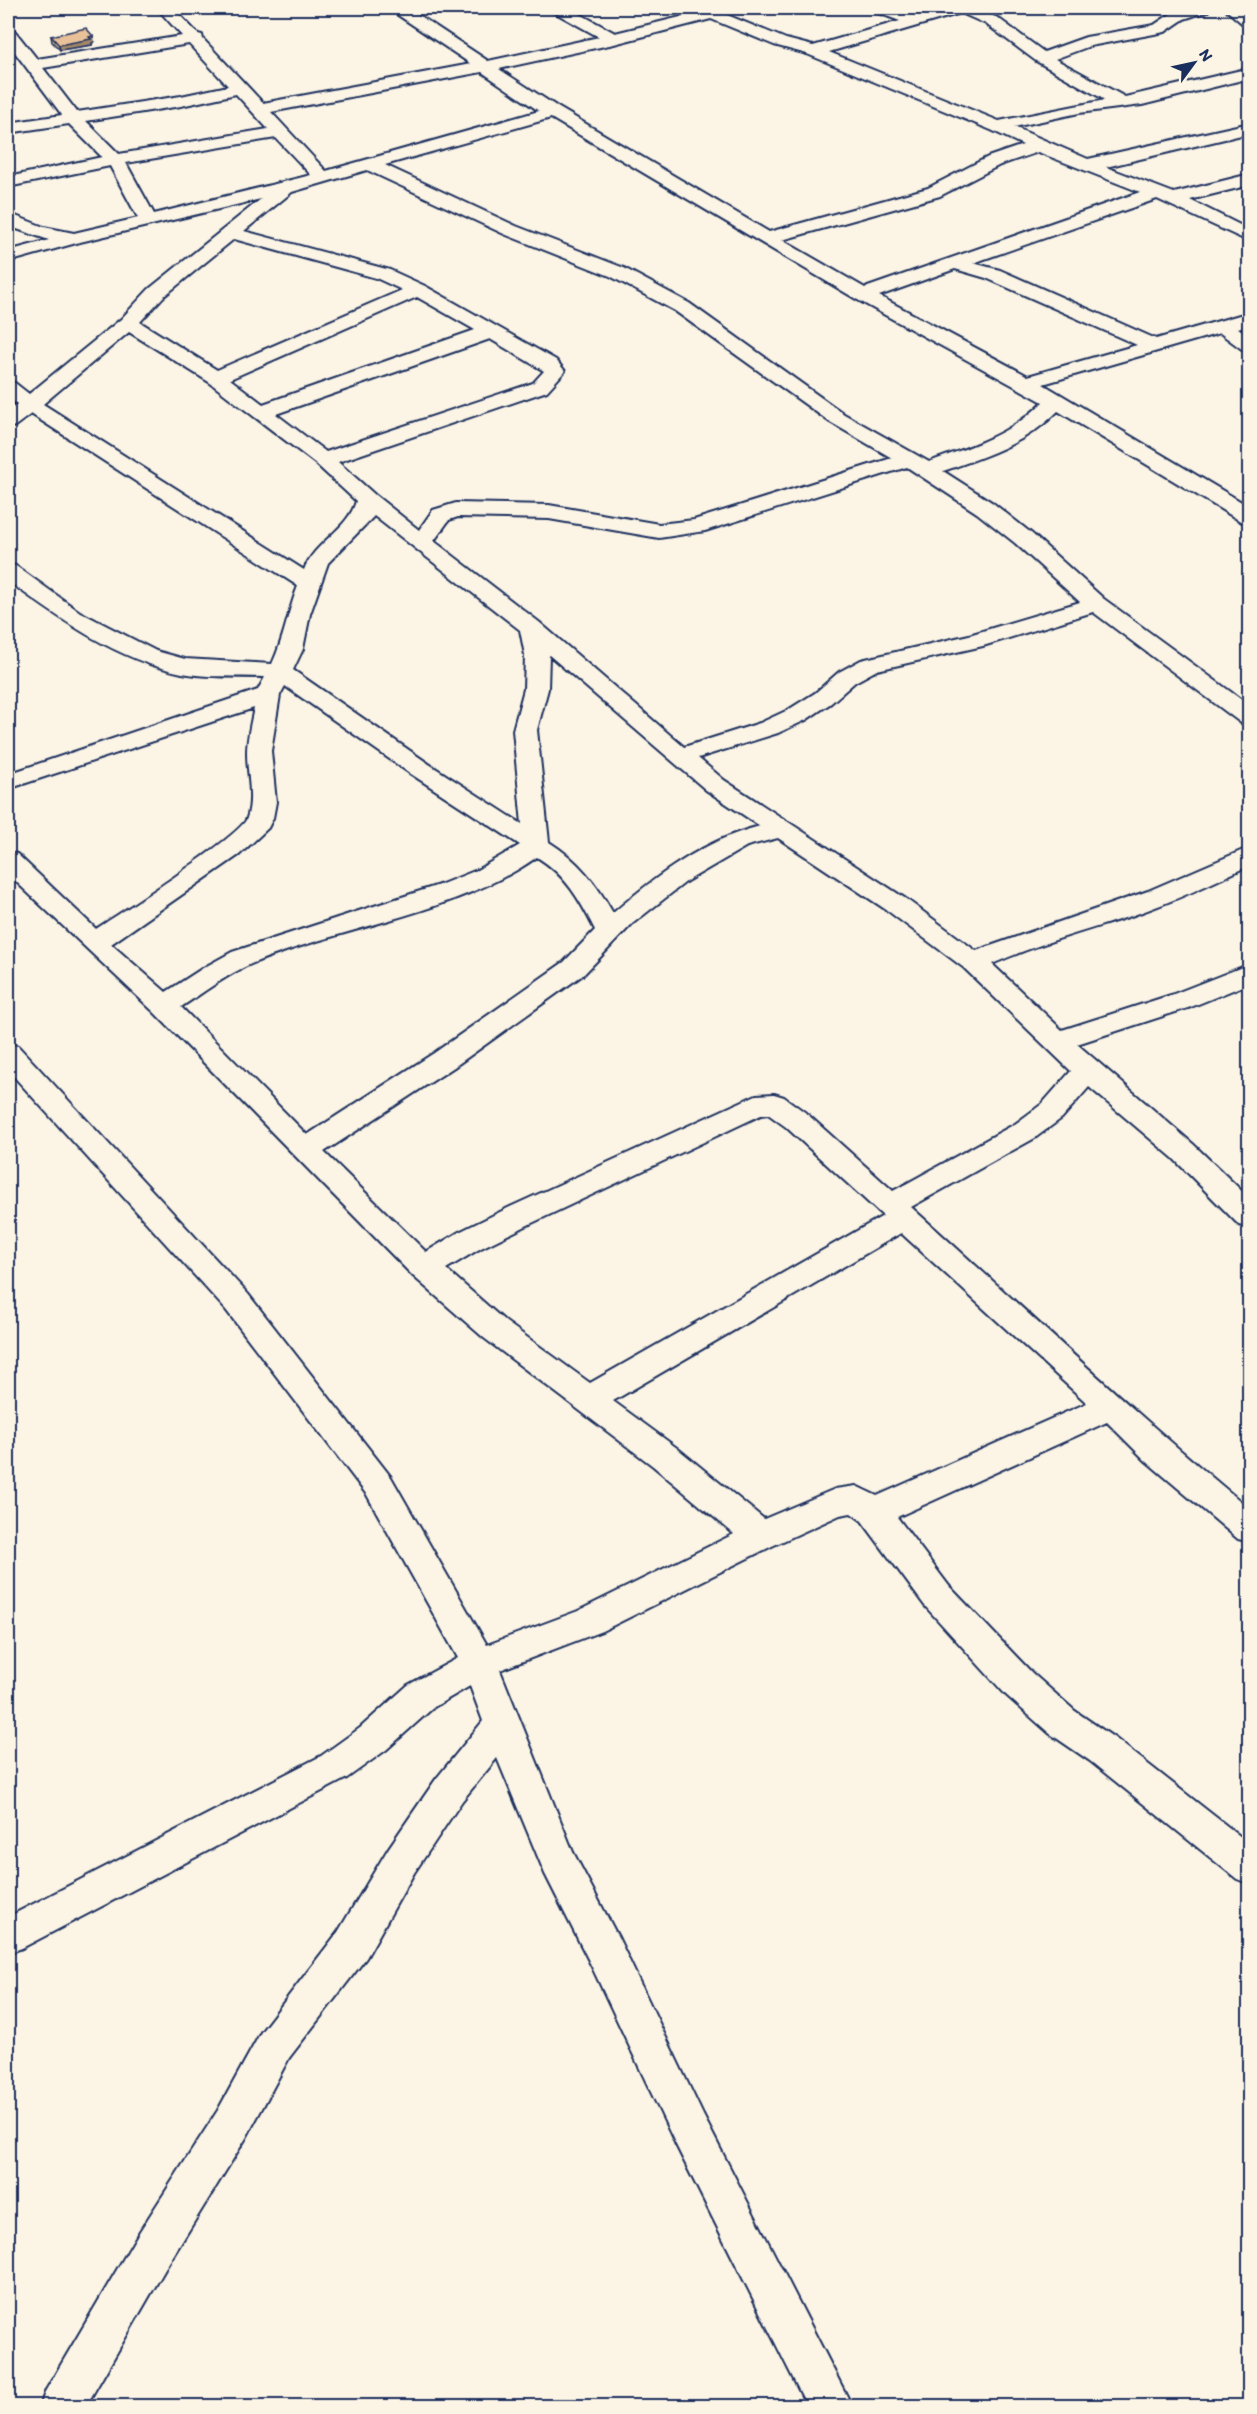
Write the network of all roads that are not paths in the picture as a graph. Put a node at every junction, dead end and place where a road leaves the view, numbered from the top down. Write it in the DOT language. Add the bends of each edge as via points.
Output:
graph roads {
  1 [pos="165,8"];
  2 [pos="398,8"];
  3 [pos="558,8"];
  4 [pos="879,8"];
  5 [pos="962,8"];
  6 [pos="1202,8"];
  7 [pos="1232,8"];
  8 [pos="703,11"];
  9 [pos="917,22"];
  10 [pos="1250,22"];
  11 [pos="8,33"];
  12 [pos="196,38"];
  13 [pos="614,39"];
  14 [pos="813,51"];
  15 [pos="1042,58"];
  16 [pos="33,65"];
  17 [pos="485,66"];
  18 [pos="1250,73"];
  19 [pos="241,88"];
  20 [pos="1124,104"];
  21 [pos="257,109"];
  22 [pos="553,112"];
  23 [pos="73,118"];
  24 [pos="997,126"];
  25 [pos="8,128"];
  26 [pos="1250,128"];
  27 [pos="279,132"];
  28 [pos="1038,146"];
  29 [pos="414,153"];
  30 [pos="115,160"];
  31 [pos="370,165"];
  32 [pos="1085,165"];
  33 [pos="322,178"];
  34 [pos="1250,179"];
  35 [pos="8,182"];
  36 [pos="285,188"];
  37 [pos="427,190"];
  38 [pos="1164,196"];
  39 [pos="8,218"];
  40 [pos="149,222"];
  41 [pos="232,233"];
  42 [pos="1250,237"];
  43 [pos="75,238"];
  44 [pos="767,238"];
  45 [pos="8,257"];
  46 [pos="956,264"];
  47 [pos="418,290"];
  48 [pos="863,295"];
  49 [pos="1250,318"];
  50 [pos="128,323"];
  51 [pos="1224,326"];
  52 [pos="490,332"];
  53 [pos="1156,346"];
  54 [pos="1250,346"];
  55 [pos="216,378"];
  56 [pos="1026,383"];
  57 [pos="8,387"];
  58 [pos="1056,401"];
  59 [pos="28,404"];
  60 [pos="261,412"];
  61 [pos="8,422"];
  62 [pos="323,460"];
  63 [pos="918,464"];
  64 [pos="367,500"];
  65 [pos="1250,517"];
  66 [pos="421,543"];
  67 [pos="8,571"];
  68 [pos="309,583"];
  69 [pos="1096,604"];
  70 [pos="531,627"];
  71 [pos="279,672"];
  72 [pos="268,695"];
  73 [pos="1250,718"];
  74 [pos="679,756"];
  75 [pos="8,783"];
  76 [pos="783,830"];
  77 [pos="537,845"];
  78 [pos="1250,855"];
  79 [pos="10,867"];
  80 [pos="609,932"];
  81 [pos="94,943"];
  82 [pos="974,962"];
  83 [pos="1250,973"];
  84 [pos="164,1006"];
  85 [pos="1057,1041"];
  86 [pos="8,1053"];
  87 [pos="1089,1071"];
  88 [pos="305,1150"];
  89 [pos="897,1212"];
  90 [pos="1250,1217"];
  91 [pos="424,1268"];
  92 [pos="589,1399"];
  93 [pos="1111,1406"];
  94 [pos="874,1512"];
  95 [pos="1250,1529"];
  96 [pos="760,1536"];
  97 [pos="479,1663"];
  98 [pos="503,1724"];
  99 [pos="1250,1867"];
  100 [pos="8,1936"];
  101 [pos="62,2406"];
  102 [pos="830,2406"];
  1 -- 12 [label="street"];
  2 -- 17 [label="street"];
  3 -- 13 [label="street"];
  4 -- 9 [label="street"];
  5 -- 9 [label="street"];
  5 -- 15 [label="street" via="999,26"];
  6 -- 15 [label="street" via="1178,16 1159,29 1086,42"];
  7 -- 10 [label="street"];
  8 -- 13 [label="street"];
  8 -- 14 [label="street"];
  9 -- 14 [label="street"];
  11 -- 16 [label="street"];
  12 -- 16 [label="street"];
  12 -- 19 [label="street"];
  13 -- 17 [label="street"];
  14 -- 24 [label="street"];
  15 -- 20 [label="street"];
  16 -- 23 [label="street"];
  17 -- 21 [label="street"];
  17 -- 22 [label="street"];
  18 -- 20 [label="street"];
  19 -- 21 [label="street"];
  19 -- 23 [label="street"];
  20 -- 24 [label="street" via="1079,108"];
  21 -- 27 [label="street"];
  22 -- 29 [label="street"];
  22 -- 44 [label="street"];
  23 -- 25 [label="street"];
  23 -- 30 [label="street"];
  24 -- 28 [label="street"];
  26 -- 32 [label="street"];
  27 -- 30 [label="street"];
  27 -- 33 [label="street"];
  28 -- 32 [label="street"];
  28 -- 44 [label="street" via="994,160 940,189"];
  29 -- 31 [label="street"];
  29 -- 37 [label="street"];
  30 -- 35 [label="street"];
  30 -- 40 [label="street"];
  31 -- 33 [label="street"];
  31 -- 37 [label="street"];
  32 -- 38 [label="street"];
  33 -- 36 [label="street"];
  34 -- 38 [label="street"];
  36 -- 40 [label="street"];
  36 -- 41 [label="street"];
  37 -- 63 [label="street" via="510,230 617,272 670,300 837,418"];
  38 -- 42 [label="street"];
  38 -- 46 [label="street" via="1049,228"];
  39 -- 43 [label="street" via="39,232"];
  40 -- 43 [label="street"];
  41 -- 47 [label="street" via="383,274"];
  41 -- 50 [label="street" via="156,293"];
  43 -- 45 [label="street"];
  44 -- 48 [label="street"];
  46 -- 48 [label="street"];
  46 -- 53 [label="street" via="993,274"];
  47 -- 52 [label="street"];
  47 -- 55 [label="street"];
  48 -- 56 [label="street"];
  49 -- 51 [label="street"];
  50 -- 55 [label="street"];
  50 -- 59 [label="street"];
  51 -- 53 [label="street"];
  51 -- 54 [label="street"];
  52 -- 60 [label="street"];
  52 -- 62 [label="street" via="555,371 540,387"];
  53 -- 56 [label="street"];
  55 -- 60 [label="street"];
  56 -- 58 [label="street"];
  57 -- 59 [label="street"];
  58 -- 63 [label="street" via="1027,429 996,444"];
  58 -- 65 [label="street"];
  59 -- 61 [label="street"];
  59 -- 68 [label="street"];
  60 -- 62 [label="street"];
  62 -- 64 [label="street"];
  63 -- 66 [label="street" via="678,530 659,531 549,513 456,510 441,515"];
  63 -- 69 [label="street" via="1001,521"];
  64 -- 66 [label="street"];
  64 -- 68 [label="street" via="363,516 318,561"];
  66 -- 70 [label="street"];
  67 -- 71 [label="street" via="72,617 148,656 184,666"];
  68 -- 71 [label="street" via="291,649"];
  69 -- 73 [label="street"];
  69 -- 74 [label="street" via="975,641 869,665 797,715 769,728"];
  70 -- 74 [label="street"];
  70 -- 77 [label="street" via="537,655 536,689 525,730"];
  71 -- 72 [label="street"];
  71 -- 77 [label="street"];
  72 -- 75 [label="street"];
  72 -- 81 [label="street" via="259,751 263,802 255,828"];
  74 -- 76 [label="street"];
  76 -- 80 [label="street" via="756,834 730,844 664,884"];
  76 -- 82 [label="street" via="897,905"];
  77 -- 80 [label="street" via="576,874"];
  77 -- 84 [label="street" via="488,877 239,959"];
  78 -- 82 [label="street" via="1147,901 1036,936"];
  79 -- 81 [label="street"];
  80 -- 88 [label="street" via="574,968 444,1060"];
  81 -- 84 [label="street"];
  82 -- 85 [label="street"];
  83 -- 85 [label="street" via="1181,1001"];
  84 -- 88 [label="street"];
  85 -- 87 [label="street"];
  86 -- 97 [label="street" via="237,1302 347,1443 379,1486"];
  87 -- 89 [label="street" via="1052,1111 1025,1131"];
  87 -- 90 [label="street" via="1183,1151"];
  88 -- 91 [label="street"];
  89 -- 91 [label="street" via="796,1120 774,1104 756,1105 470,1240"];
  89 -- 92 [label="street"];
  89 -- 93 [label="street"];
  91 -- 92 [label="street" via="495,1330"];
  92 -- 96 [label="street"];
  93 -- 94 [label="street"];
  93 -- 95 [label="street" via="1158,1452"];
  94 -- 96 [label="street" via="856,1499 835,1502"];
  94 -- 99 [label="street" via="937,1596 1019,1684 1062,1722"];
  96 -- 97 [label="street" via="590,1622"];
  97 -- 98 [label="street"];
  97 -- 100 [label="street" via="421,1696 334,1767"];
  98 -- 101 [label="street" via="448,1790 352,1945 275,2045 232,2124 153,2249"];
  98 -- 102 [label="street" via="558,1862"];
}
